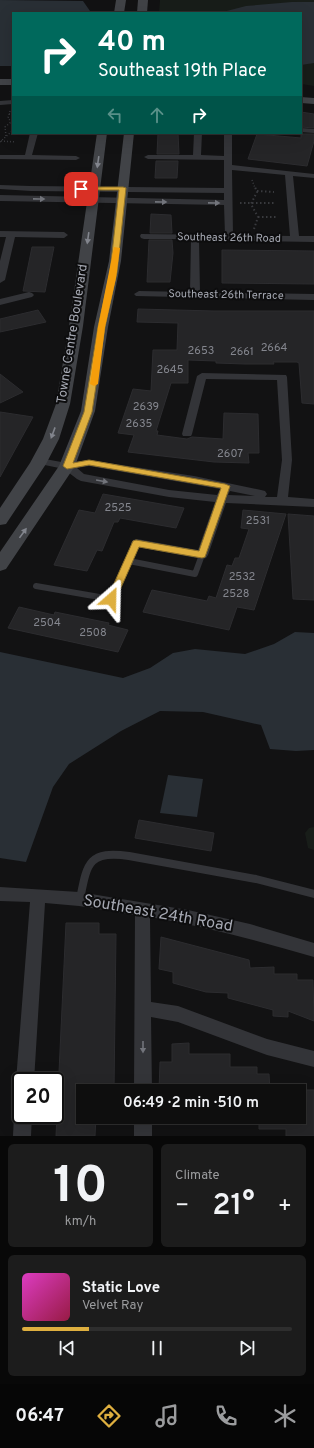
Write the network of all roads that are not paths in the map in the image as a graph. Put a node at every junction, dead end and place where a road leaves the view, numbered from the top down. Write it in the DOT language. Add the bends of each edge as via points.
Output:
graph roads {
  1 [pos="121,0"];
  2 [pos="143,0"];
  3 [pos="119,12"];
  4 [pos="142,12"];
  5 [pos="0,82"];
  6 [pos="12,82"];
  7 [pos="0,90"];
  8 [pos="12,90"];
  9 [pos="302,92"];
  10 [pos="314,93"];
  11 [pos="302,100"];
  12 [pos="314,101"];
  13 [pos="0,103"];
  14 [pos="12,104"];
  15 [pos="302,130"];
  16 [pos="314,131"];
  17 [pos="34,134"];
  18 [pos="102,134"];
  19 [pos="129,134"];
  20 [pos="198,134"];
  21 [pos="228,134"];
  22 [pos="0,157"];
  23 [pos="28,157"];
  24 [pos="148,157"];
  25 [pos="76,158"];
  26 [pos="197,158"];
  27 [pos="228,163"];
  28 [pos="289,173"];
  29 [pos="314,176"];
  30 [pos="1,187"];
  31 [pos="201,190"];
  32 [pos="229,191"];
  33 [pos="94,194"];
  34 [pos="122,194"];
  35 [pos="0,198"];
  36 [pos="200,203"];
  37 [pos="229,203"];
  38 [pos="0,234"];
  39 [pos="11,234"];
  40 [pos="64,235"];
  41 [pos="144,236"];
  42 [pos="195,237"];
  43 [pos="229,238"];
  44 [pos="295,238"];
  45 [pos="314,239"];
  46 [pos="0,280"];
  47 [pos="138,294"];
  48 [pos="29,295"];
  49 [pos="195,295"];
  50 [pos="314,296"];
  51 [pos="0,302"];
  52 [pos="76,326"];
  53 [pos="101,327"];
  54 [pos="68,379"];
  55 [pos="94,380"];
  56 [pos="187,434"];
  57 [pos="39,461"];
  58 [pos="67,466"];
  59 [pos="225,486"];
  60 [pos="222,498"];
  61 [pos="282,500"];
  62 [pos="314,503"];
  63 [pos="0,520"];
  64 [pos="136,543"];
  65 [pos="202,555"];
  66 [pos="129,561"];
  67 [pos="0,565"];
  68 [pos="36,586"];
  69 [pos="0,894"];
  70 [pos="314,894"];
  71 [pos="38,897"];
  72 [pos="79,899"];
  73 [pos="143,910"];
  74 [pos="314,950"];
  75 [pos="143,1008"];
  76 [pos="314,1059"];
  77 [pos="26,1072"];
  78 [pos="143,1084"];
  79 [pos="23,1124"];
  80 [pos="143,1124"];
  81 [pos="22,1136"];
  82 [pos="143,1136"];
  1 -- 3 [label="street"];
  2 -- 4 [label="street"];
  5 -- 6 [label="street"];
  7 -- 8 [label="street"];
  9 -- 10 [label="street"];
  11 -- 12 [label="street"];
  13 -- 14 [label="street"];
  15 -- 16 [label="street"];
  17 -- 23 [label="street"];
  18 -- 33 [label="street, Towne Centre Boulevard, one-way"];
  19 -- 34 [label="street, Towne Centre Boulevard"];
  20 -- 26 [label="street"];
  21 -- 27 [label="street"];
  22 -- 23 [label="street"];
  23 -- 25 [label="street"];
  24 -- 26 [label="street"];
  26 -- 27 [label="street"];
  27 -- 28 [label="street"];
  27 -- 32 [label="street"];
  28 -- 29 [label="street"];
  28 -- 44 [label="street"];
  30 -- 33 [label="street"];
  31 -- 32 [label="street"];
  31 -- 34 [label="street"];
  31 -- 36 [label="street"];
  32 -- 37 [label="street"];
  33 -- 34 [label="street"];
  33 -- 34 [label="street"];
  35 -- 33 [label="street, one-way"];
  33 -- 52 [label="street, Towne Centre Boulevard, one-way"];
  34 -- 36 [label="street, one-way"];
  34 -- 53 [label="street, Towne Centre Boulevard" via="113,272"];
  36 -- 37 [label="street, one-way"];
  37 -- 43 [label="street"];
  38 -- 39 [label="street"];
  39 -- 40 [label="street"];
  39 -- 46 [label="street"];
  41 -- 42 [label="street, Southeast 26th Road"];
  42 -- 43 [label="street, Southeast 26th Road"];
  42 -- 49 [label="street"];
  43 -- 44 [label="street, Southeast 26th Road"];
  44 -- 45 [label="street, Southeast 26th Road"];
  47 -- 49 [label="street, Southeast 26th Terrace"];
  48 -- 51 [label="street"];
  49 -- 50 [label="street, Southeast 26th Terrace"];
  52 -- 53 [label="street"];
  52 -- 54 [label="street, Towne Centre Boulevard"];
  53 -- 55 [label="street, Towne Centre Boulevard"];
  54 -- 55 [label="street"];
  54 -- 57 [label="street, Towne Centre Boulevard, one-way" via="63,404 51,439"];
  55 -- 58 [label="street, Towne Centre Boulevard" via="88,412"];
  56 -- 61 [label="street" via="202,376 282,377 287,460"];
  57 -- 58 [label="street"];
  57 -- 63 [label="street, Towne Centre Boulevard"];
  58 -- 59 [label="street" via="89,463"];
  58 -- 60 [label="street, one-way" via="81,478 198,497"];
  67 -- 58 [label="street, Towne Centre Boulevard, one-way"];
  59 -- 60 [label="street"];
  59 -- 61 [label="street"];
  60 -- 61 [label="street"];
  60 -- 65 [label="street"];
  61 -- 62 [label="street"];
  64 -- 65 [label="street"];
  64 -- 66 [label="lane"];
  65 -- 66 [label="lane" via="195,574"];
  66 -- 68 [label="lane" via="111,599"];
  69 -- 71 [label="street, Southeast 24th Road"];
  70 -- 72 [label="lane" via="280,884 224,873 104,854 96,857 88,867"];
  71 -- 72 [label="street, Southeast 24th Road"];
  71 -- 77 [label="street"];
  72 -- 73 [label="street, Southeast 24th Road"];
  73 -- 74 [label="street, Southeast 24th Road" via="223,924"];
  73 -- 75 [label="street"];
  75 -- 76 [label="street" via="178,1014 267,1047"];
  75 -- 78 [label="street, one-way"];
  79 -- 81 [label="street"];
  80 -- 82 [label="street"];
}
